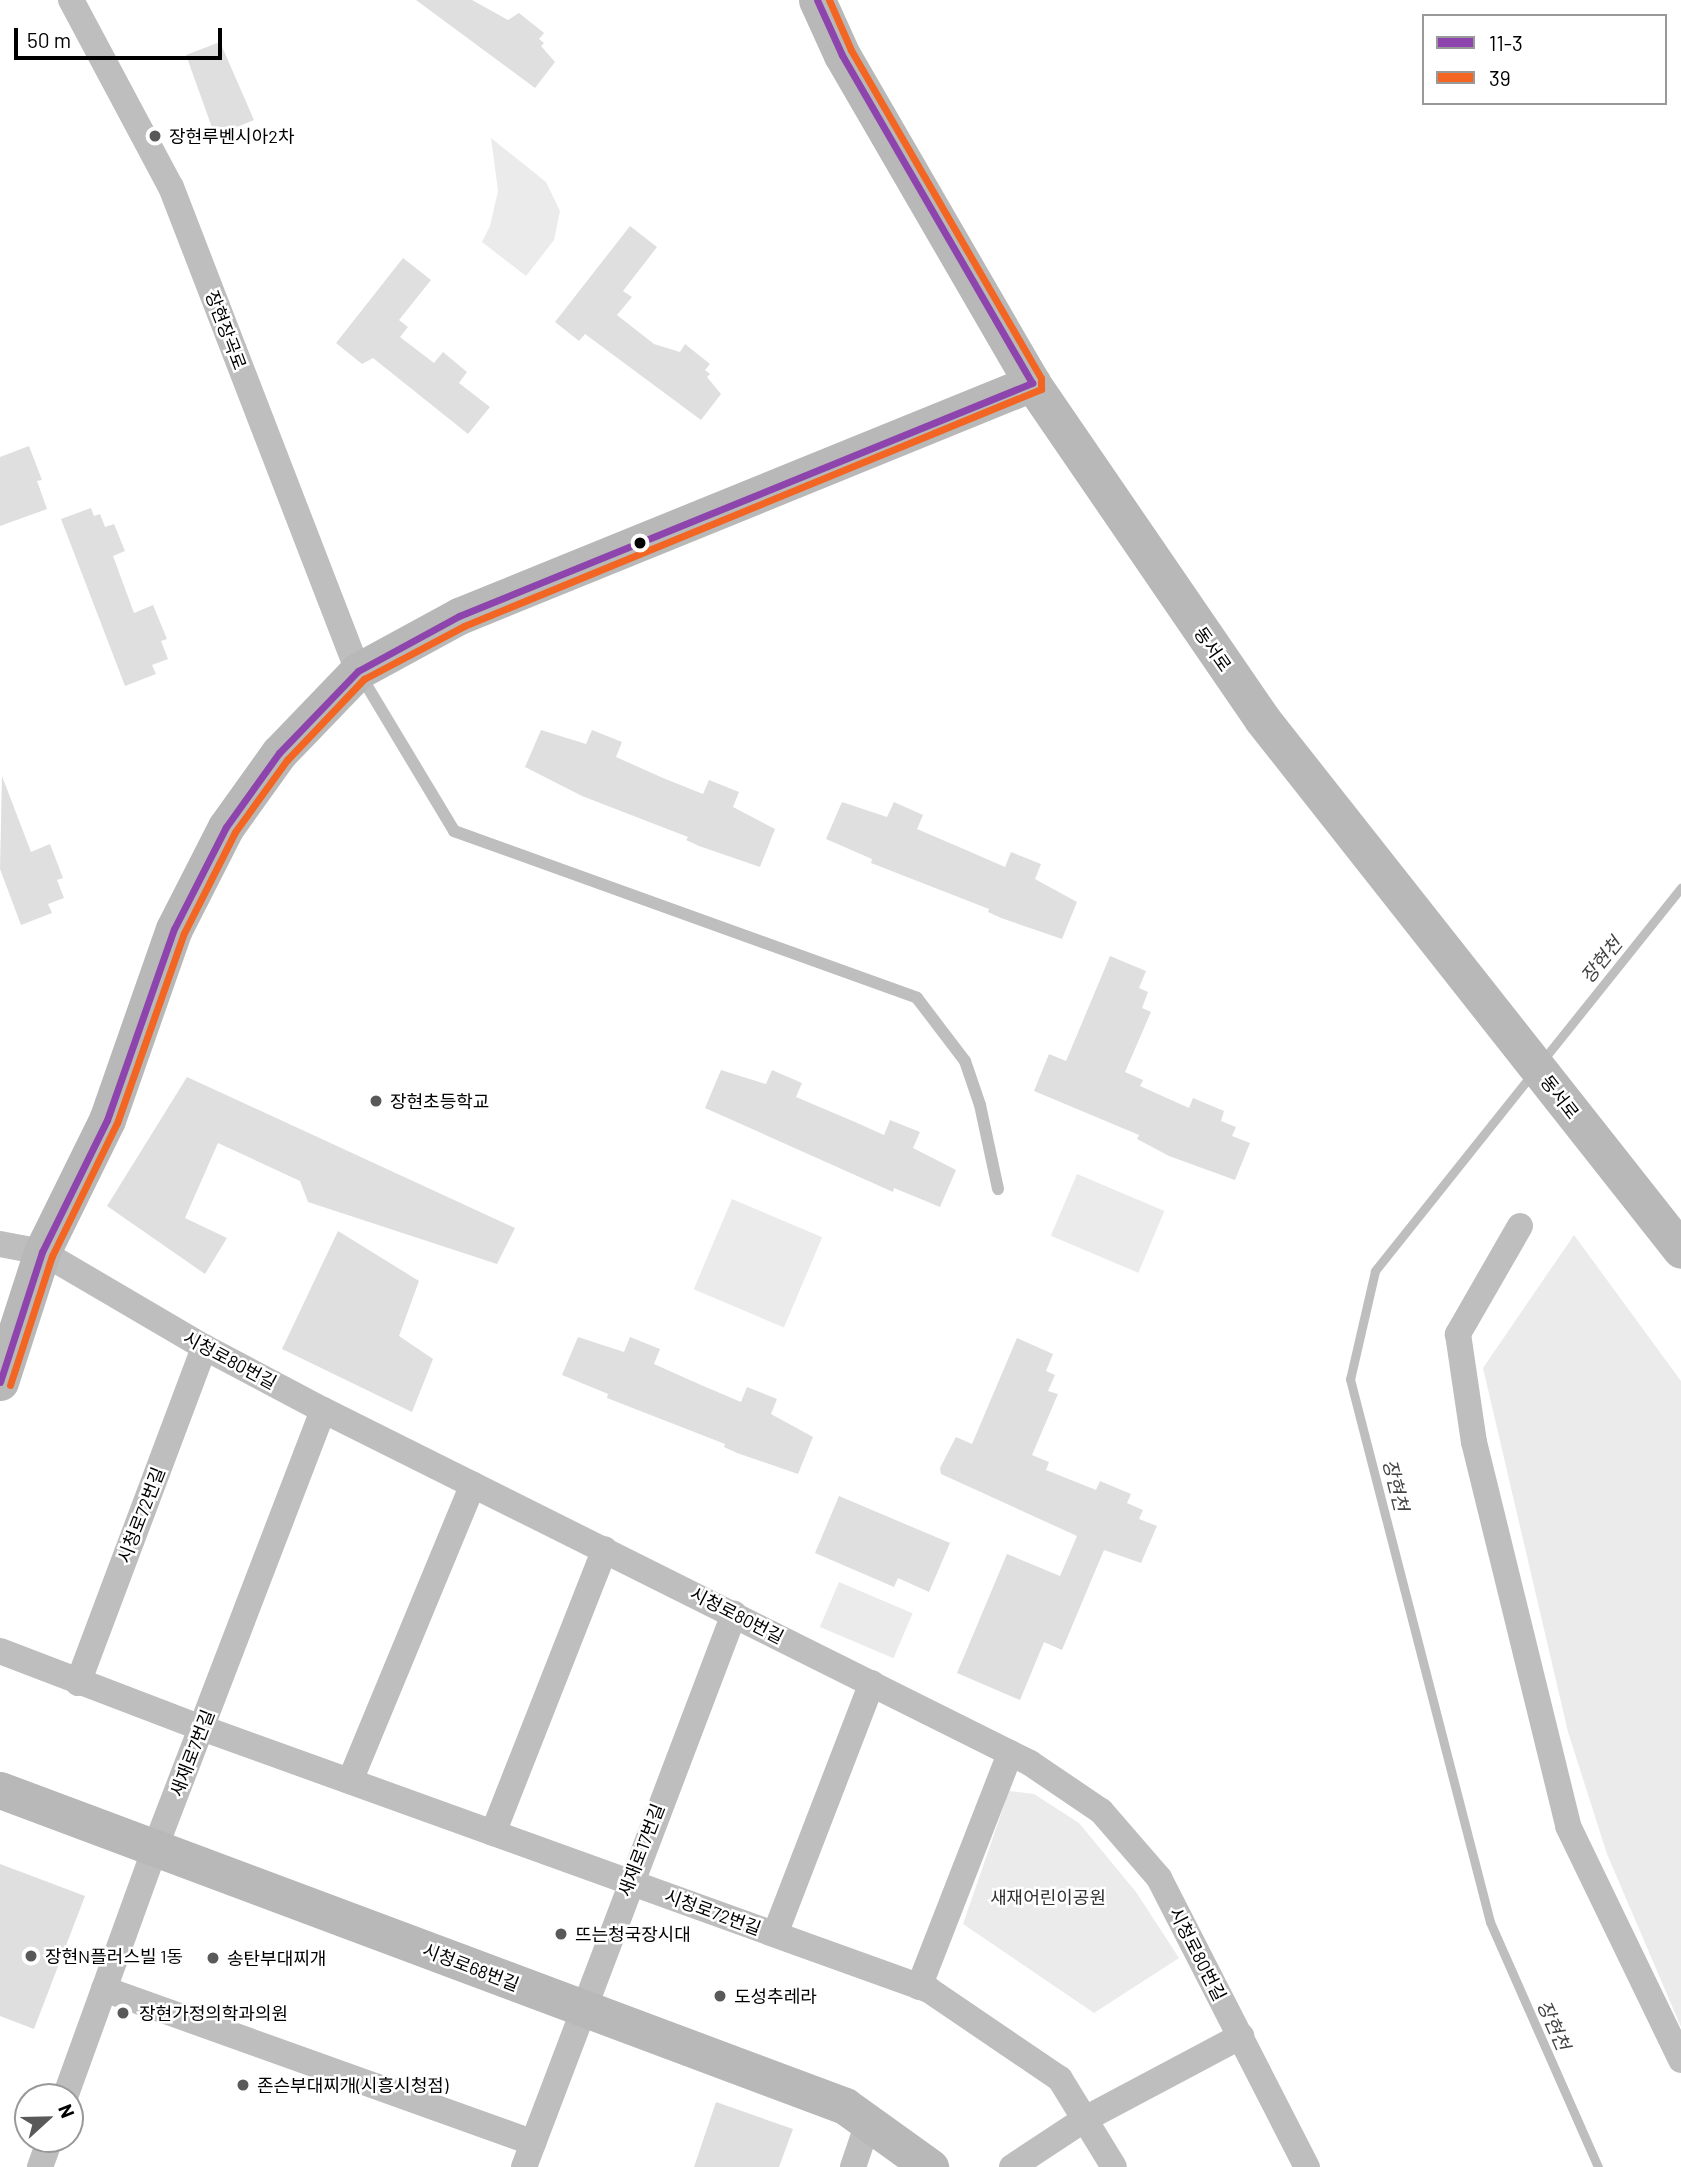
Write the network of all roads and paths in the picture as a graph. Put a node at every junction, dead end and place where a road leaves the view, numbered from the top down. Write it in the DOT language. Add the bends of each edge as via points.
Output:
graph roads {
  1 [pos="71,0"];
  2 [pos="817,0"];
  3 [pos="1032,383"];
  4 [pos="358,671"];
  5 [pos="999,1189"];
  6 [pos="1520,1226"];
  7 [pos="0,1244"];
  8 [pos="1681,1250"];
  9 [pos="42,1252"];
  10 [pos="204,1348"];
  11 [pos="0,1382"];
  12 [pos="323,1410"];
  13 [pos="473,1483"];
  14 [pos="605,1549"];
  15 [pos="734,1614"];
  16 [pos="0,1651"];
  17 [pos="78,1683"];
  18 [pos="872,1683"];
  19 [pos="202,1728"];
  20 [pos="1010,1753"];
  21 [pos="350,1781"];
  22 [pos="0,1790"];
  23 [pos="493,1833"];
  24 [pos="155,1848"];
  25 [pos="629,1882"];
  26 [pos="775,1934"];
  27 [pos="919,1987"];
  28 [pos="104,1989"];
  29 [pos="583,2008"];
  30 [pos="1241,2036"];
  31 [pos="1681,2060"];
  32 [pos="70,2083"];
  33 [pos="1085,2119"];
  34 [pos="868,2123"];
  35 [pos="529,2155"];
  36 [pos="853,2167"];
  37 [pos="930,2167"];
  38 [pos="1012,2167"];
  39 [pos="1114,2167"];
  40 [pos="1307,2167"];
  1 -- 4 [label="street, 장현장곡로" via="171,187"];
  2 -- 3 [label="street, 동서로" via="842,55"];
  3 -- 4 [label="street" via="459,616"];
  3 -- 8 [label="street, 동서로" via="1262,719"];
  4 -- 5 [label="lane" via="454,831 917,998 965,1061"];
  4 -- 9 [label="street" via="279,752 226,827 174,929 107,1120"];
  6 -- 31 [label="street" via="1458,1334 1474,1442 1568,1826"];
  7 -- 9 [label="street, 시청로80번길"];
  9 -- 10 [label="street, 시청로80번길"];
  9 -- 11 [label="street"];
  10 -- 12 [label="street, 시청로80번길"];
  10 -- 17 [label="street, 시청로72번길"];
  12 -- 13 [label="street, 시청로80번길"];
  12 -- 19 [label="street, 새재로7번길"];
  13 -- 14 [label="street, 시청로80번길"];
  13 -- 21 [label="street"];
  14 -- 15 [label="street, 시청로80번길"];
  14 -- 23 [label="street"];
  15 -- 18 [label="street, 시청로80번길"];
  15 -- 25 [label="street, 새재로17번길"];
  16 -- 17 [label="street, 시청로72번길"];
  17 -- 19 [label="street, 시청로72번길"];
  18 -- 20 [label="street, 시청로80번길"];
  18 -- 26 [label="street, 시청로72번길"];
  19 -- 21 [label="street, 시청로72번길"];
  19 -- 24 [label="street, 새재로7번길"];
  20 -- 27 [label="street"];
  20 -- 30 [label="street, 시청로80번길" via="1101,1811 1159,1878"];
  21 -- 23 [label="street, 시청로72번길"];
  22 -- 24 [label="street, 시청로68번길"];
  23 -- 25 [label="street, 시청로72번길"];
  24 -- 28 [label="street, 새재로7번길"];
  24 -- 29 [label="street, 시청로68번길"];
  25 -- 26 [label="street, 시청로72번길"];
  25 -- 29 [label="street, 새재로17번길"];
  26 -- 27 [label="street, 시청로72번길"];
  27 -- 33 [label="street, 시청로72번길" via="1060,2079"];
  28 -- 32 [label="street, 새재로7번길"];
  28 -- 35 [label="street"];
  29 -- 34 [label="street, 시청로68번길" via="845,2106"];
  29 -- 35 [label="street, 새재로17번길"];
  30 -- 33 [label="street"];
  30 -- 40 [label="street, 시청로80번길"];
  33 -- 38 [label="street"];
  33 -- 39 [label="street, 시청로72번길"];
  34 -- 36 [label="street"];
  34 -- 37 [label="street, 시청로68번길"];
}
